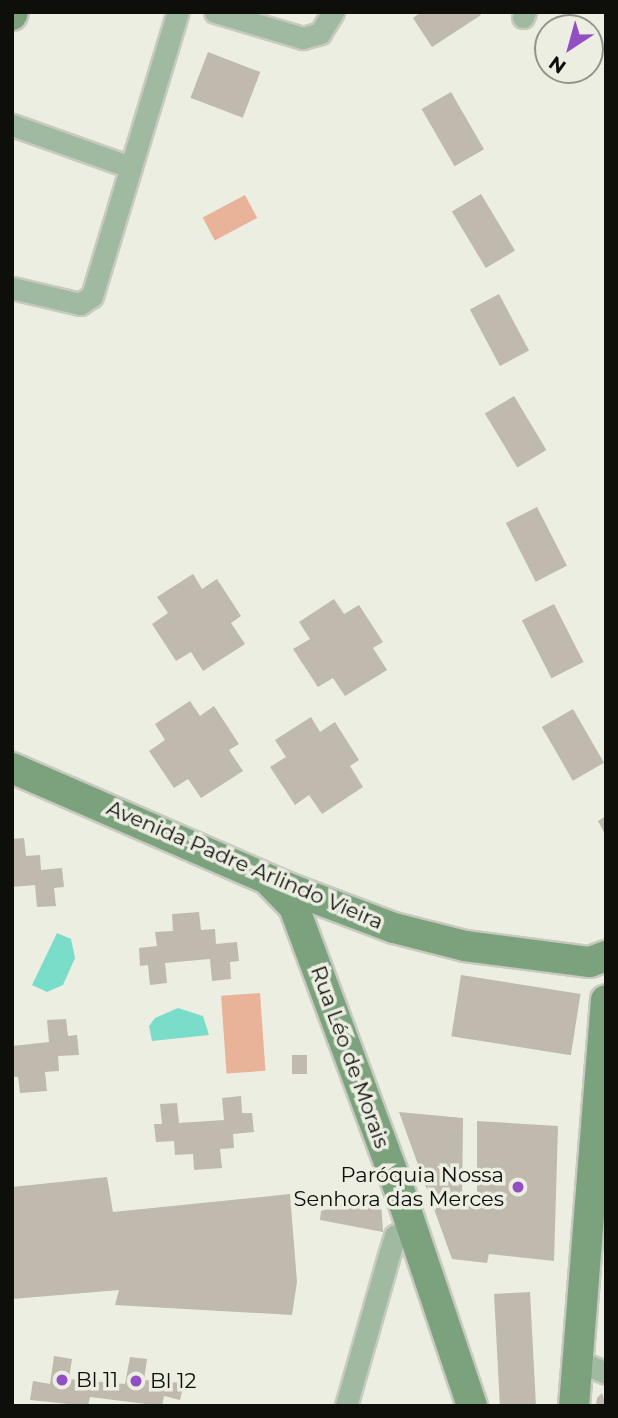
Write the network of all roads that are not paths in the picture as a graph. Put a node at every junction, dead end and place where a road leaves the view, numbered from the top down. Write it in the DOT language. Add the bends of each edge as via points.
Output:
graph roads {
  1 [pos="178,12"];
  2 [pos="215,12"];
  3 [pos="333,12"];
  4 [pos="12,125"];
  5 [pos="130,167"];
  6 [pos="12,288"];
  7 [pos="12,768"];
  8 [pos="259,875"];
  9 [pos="331,906"];
  10 [pos="294,908"];
  11 [pos="598,959"];
  12 [pos="606,994"];
  13 [pos="606,1000"];
  14 [pos="602,1137"];
  15 [pos="411,1225"];
  16 [pos="578,1360"];
  17 [pos="606,1373"];
  18 [pos="346,1406"];
  19 [pos="472,1406"];
  20 [pos="574,1406"];
  1 -- 5 [label="street"];
  2 -- 3 [label="street" via="303,38 320,33"];
  4 -- 5 [label="street"];
  5 -- 6 [label="street" via="90,300 80,304"];
  7 -- 8 [label="main road, Avenida Padre Arlindo Vieira"];
  8 -- 9 [label="main road, Avenida Padre Arlindo Vieira"];
  8 -- 10 [label="main road, Rua Léo de Morais" via="282,891"];
  9 -- 10 [label="main road"];
  9 -- 11 [label="main road, Avenida Padre Arlindo Vieira" via="465,946"];
  10 -- 15 [label="main road, Rua Léo de Morais"];
  11 -- 12 [label="main road"];
  13 -- 14 [label="main road"];
  14 -- 16 [label="main road"];
  15 -- 18 [label="street" via="396,1236 387,1259"];
  15 -- 19 [label="main road, Rua Léo de Morais"];
  16 -- 17 [label="street"];
  16 -- 20 [label="main road"];
}
